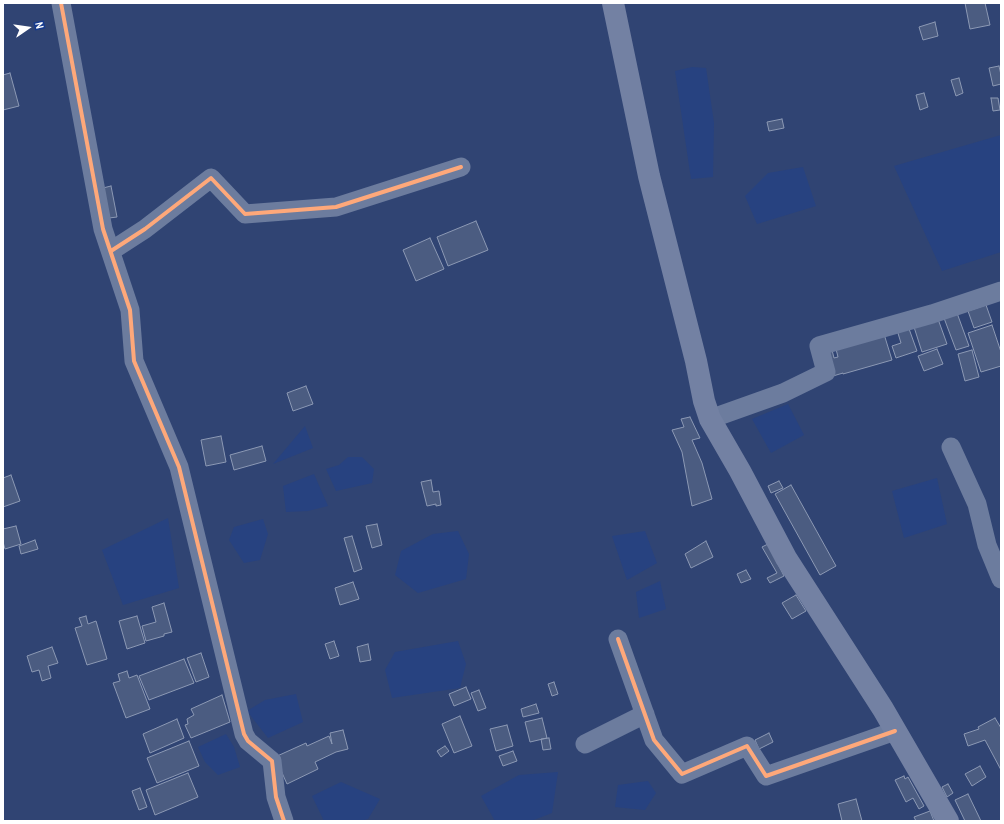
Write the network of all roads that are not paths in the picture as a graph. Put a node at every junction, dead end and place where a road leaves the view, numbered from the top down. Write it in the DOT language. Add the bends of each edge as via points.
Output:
graph roads {
  1 [pos="61,3"];
  2 [pos="613,3"];
  3 [pos="461,167"];
  4 [pos="111,251"];
  5 [pos="1001,291"];
  6 [pos="710,419"];
  7 [pos="951,447"];
  8 [pos="1001,579"];
  9 [pos="618,639"];
  10 [pos="645,714"];
  11 [pos="895,731"];
  12 [pos="585,744"];
  13 [pos="284,821"];
  14 [pos="948,821"];
  1 -- 4 [label="street" via="103,229"];
  2 -- 6 [label="main road" via="649,176"];
  3 -- 4 [label="street" via="336,207 245,214 211,178 145,229"];
  4 -- 13 [label="street" via="130,310 134,361 179,467 244,734 248,741 272,761 276,796"];
  5 -- 6 [label="street" via="932,314 819,346 826,372 783,393"];
  6 -- 11 [label="main road" via="786,558"];
  7 -- 8 [label="street" via="977,504 987,545"];
  9 -- 10 [label="street"];
  10 -- 11 [label="street" via="654,740 682,774 747,746 766,776"];
  10 -- 12 [label="street"];
  11 -- 14 [label="main road"];
}
